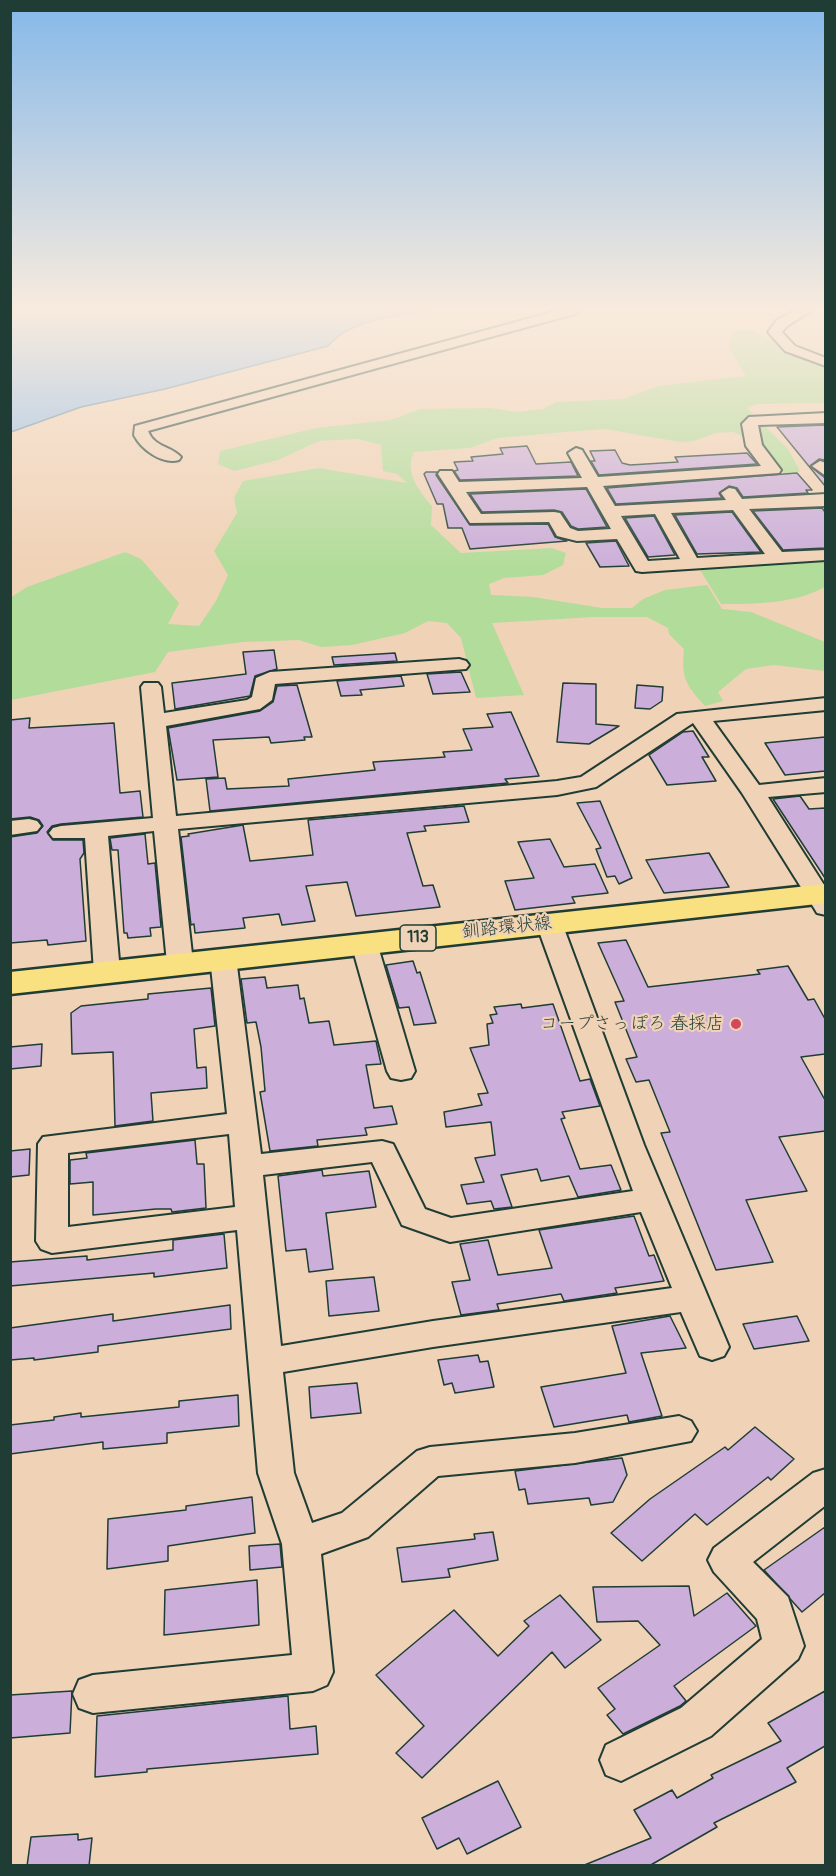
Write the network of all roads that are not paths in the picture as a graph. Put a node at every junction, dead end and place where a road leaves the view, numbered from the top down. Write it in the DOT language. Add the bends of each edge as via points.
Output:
graph roads {
  1 [pos="254,398"];
  2 [pos="825,418"];
  3 [pos="576,453"];
  4 [pos="173,457"];
  5 [pos="716,473"];
  6 [pos="595,482"];
  7 [pos="825,499"];
  8 [pos="737,504"];
  9 [pos="660,509"];
  10 [pos="609,512"];
  11 [pos="622,534"];
  12 [pos="825,555"];
  13 [pos="777,558"];
  14 [pos="692,564"];
  15 [pos="459,665"];
  16 [pos="151,687"];
  17 [pos="825,704"];
  18 [pos="699,716"];
  19 [pos="156,722"];
  20 [pos="825,785"];
  21 [pos="753,792"];
  22 [pos="164,824"];
  23 [pos="96,830"];
  24 [pos="61,833"];
  25 [pos="823,898"];
  26 [pos="549,924"];
  27 [pos="364,944"];
  28 [pos="223,958"];
  29 [pos="180,963"];
  30 [pos="107,972"];
  31 [pos="10,983"];
  32 [pos="401,1071"];
  33 [pos="243,1122"];
  34 [pos="245,1166"];
  35 [pos="652,1200"];
  36 [pos="250,1217"];
  37 [pos="690,1298"];
  38 [pos="712,1347"];
  39 [pos="265,1362"];
  40 [pos="679,1431"];
  41 [pos="825,1484"];
  42 [pos="301,1544"];
  43 [pos="93,1694"];
  44 [pos="621,1760"];
  1 -- 4 [label="street" via="140,429 141,437 151,447"];
  2 -- 5 [label="street" via="754,420 750,424 754,446 773,470"];
  3 -- 6 [label="street"];
  5 -- 6 [label="street"];
  5 -- 8 [label="street"];
  6 -- 10 [label="street"];
  6 -- 11 [label="street" via="450,481 476,519 554,517 563,532 577,536"];
  7 -- 8 [label="street"];
  8 -- 9 [label="street"];
  8 -- 13 [label="street"];
  9 -- 10 [label="street"];
  9 -- 14 [label="street"];
  10 -- 11 [label="street"];
  11 -- 14 [label="street" via="642,567"];
  12 -- 13 [label="street"];
  13 -- 14 [label="street"];
  15 -- 19 [label="street" via="270,678 261,687 262,700 253,705"];
  16 -- 19 [label="street"];
  17 -- 18 [label="street"];
  18 -- 21 [label="street"];
  18 -- 22 [label="street" via="684,718 588,782"];
  19 -- 22 [label="street"];
  20 -- 21 [label="street"];
  21 -- 25 [label="street"];
  22 -- 23 [label="street"];
  22 -- 29 [label="street"];
  23 -- 24 [label="street"];
  23 -- 30 [label="street"];
  25 -- 26 [label="main road, 釧路環状線 / 113"];
  26 -- 27 [label="main road, 釧路環状線 / 113"];
  26 -- 35 [label="street"];
  27 -- 28 [label="main road, 釧路環状線 / 113"];
  27 -- 32 [label="street"];
  28 -- 29 [label="main road, 釧路環状線 / 113"];
  28 -- 33 [label="street"];
  29 -- 30 [label="main road, 釧路環状線 / 113"];
  30 -- 31 [label="main road, 釧路環状線 / 113"];
  33 -- 34 [label="street"];
  33 -- 36 [label="street" via="52,1144 52,1241"];
  34 -- 35 [label="street" via="382,1151 412,1217 450,1230"];
  34 -- 36 [label="street"];
  35 -- 37 [label="street"];
  36 -- 39 [label="street"];
  37 -- 38 [label="street"];
  37 -- 39 [label="street"];
  39 -- 42 [label="street" via="276,1473"];
  40 -- 42 [label="street" via="575,1448 430,1462 355,1525"];
  41 -- 44 [label="street" via="727,1560 774,1610 784,1646 696,1722"];
  42 -- 43 [label="street" via="313,1672"];
}
